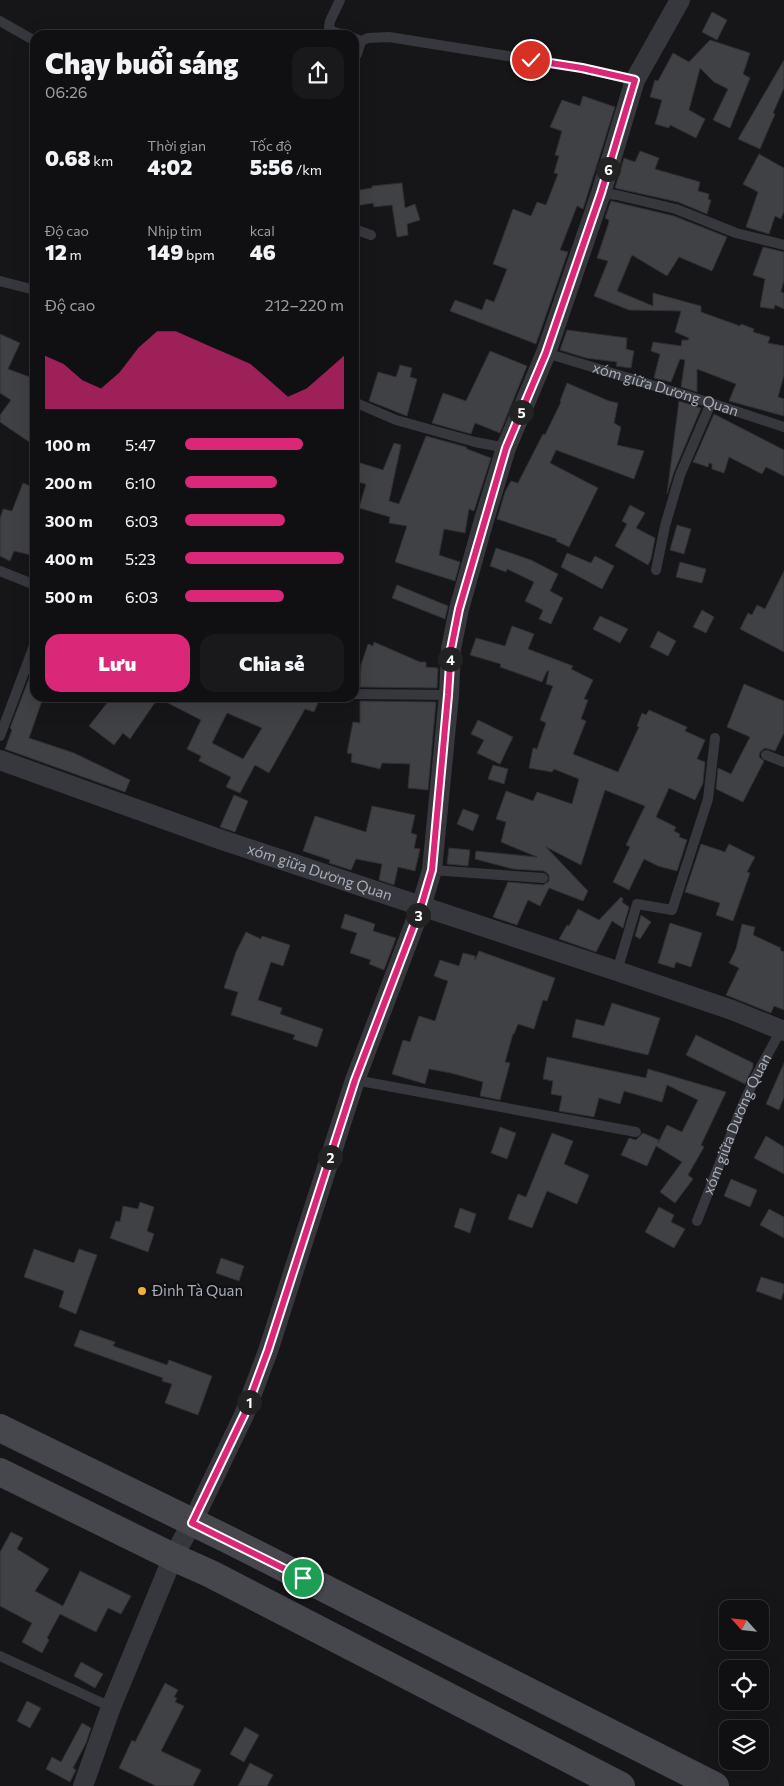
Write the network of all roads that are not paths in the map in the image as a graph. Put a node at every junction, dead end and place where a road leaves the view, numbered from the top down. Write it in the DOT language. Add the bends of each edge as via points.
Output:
graph roads {
  1 [pos="340,0"];
  2 [pos="680,0"];
  3 [pos="0,21"];
  4 [pos="331,30"];
  5 [pos="30,38"];
  6 [pos="359,40"];
  7 [pos="635,80"];
  8 [pos="601,193"];
  9 [pos="359,230"];
  10 [pos="371,235"];
  11 [pos="784,245"];
  12 [pos="0,282"];
  13 [pos="30,289"];
  14 [pos="546,353"];
  15 [pos="711,403"];
  16 [pos="359,404"];
  17 [pos="784,427"];
  18 [pos="506,448"];
  19 [pos="656,570"];
  20 [pos="0,571"];
  21 [pos="30,583"];
  22 [pos="30,656"];
  23 [pos="359,694"];
  24 [pos="448,695"];
  25 [pos="0,736"];
  26 [pos="715,738"];
  27 [pos="766,755"];
  28 [pos="0,760"];
  29 [pos="784,762"];
  30 [pos="432,870"];
  31 [pos="544,878"];
  32 [pos="421,907"];
  33 [pos="617,971"];
  34 [pos="783,1028"];
  35 [pos="355,1080"];
  36 [pos="636,1132"];
  37 [pos="697,1221"];
  38 [pos="0,1428"];
  39 [pos="0,1472"];
  40 [pos="192,1523"];
  41 [pos="172,1557"];
  42 [pos="0,1656"];
  43 [pos="111,1707"];
  44 [pos="83,1786"];
  45 [pos="621,1786"];
  46 [pos="715,1786"];
  1 -- 4 [label="lane" via="330,21"];
  2 -- 7 [label="street"];
  3 -- 5 [label="lane"];
  6 -- 7 [label="lane" via="390,38 582,68"];
  7 -- 8 [label="street"];
  8 -- 11 [label="lane" via="676,209 736,233"];
  8 -- 14 [label="street"];
  9 -- 10 [label="lane"];
  12 -- 13 [label="lane"];
  14 -- 15 [label="lane, xóm giữa Dương Quan"];
  14 -- 18 [label="street"];
  15 -- 17 [label="lane, xóm giữa Dương Quan"];
  15 -- 19 [label="lane" via="680,474"];
  16 -- 18 [label="lane" via="396,420"];
  18 -- 24 [label="street" via="455,628"];
  20 -- 21 [label="lane"];
  22 -- 25 [label="lane"];
  23 -- 24 [label="lane"];
  24 -- 30 [label="street"];
  26 -- 33 [label="lane" via="708,798 672,910 637,904"];
  27 -- 29 [label="lane"];
  28 -- 32 [label="street, xóm giữa Dương Quan"];
  30 -- 31 [label="lane"];
  30 -- 32 [label="street"];
  32 -- 33 [label="street, xóm giữa Dương Quan"];
  32 -- 35 [label="street"];
  33 -- 34 [label="street, xóm giữa Dương Quan"];
  34 -- 37 [label="lane, xóm giữa Dương Quan" via="741,1109"];
  35 -- 36 [label="lane"];
  35 -- 40 [label="street" via="248,1406"];
  38 -- 40 [label="main road"];
  39 -- 41 [label="main road"];
  40 -- 41 [label="street"];
  40 -- 46 [label="main road"];
  41 -- 43 [label="street"];
  41 -- 45 [label="main road" via="211,1574"];
  42 -- 43 [label="lane"];
  43 -- 44 [label="street"];
}
